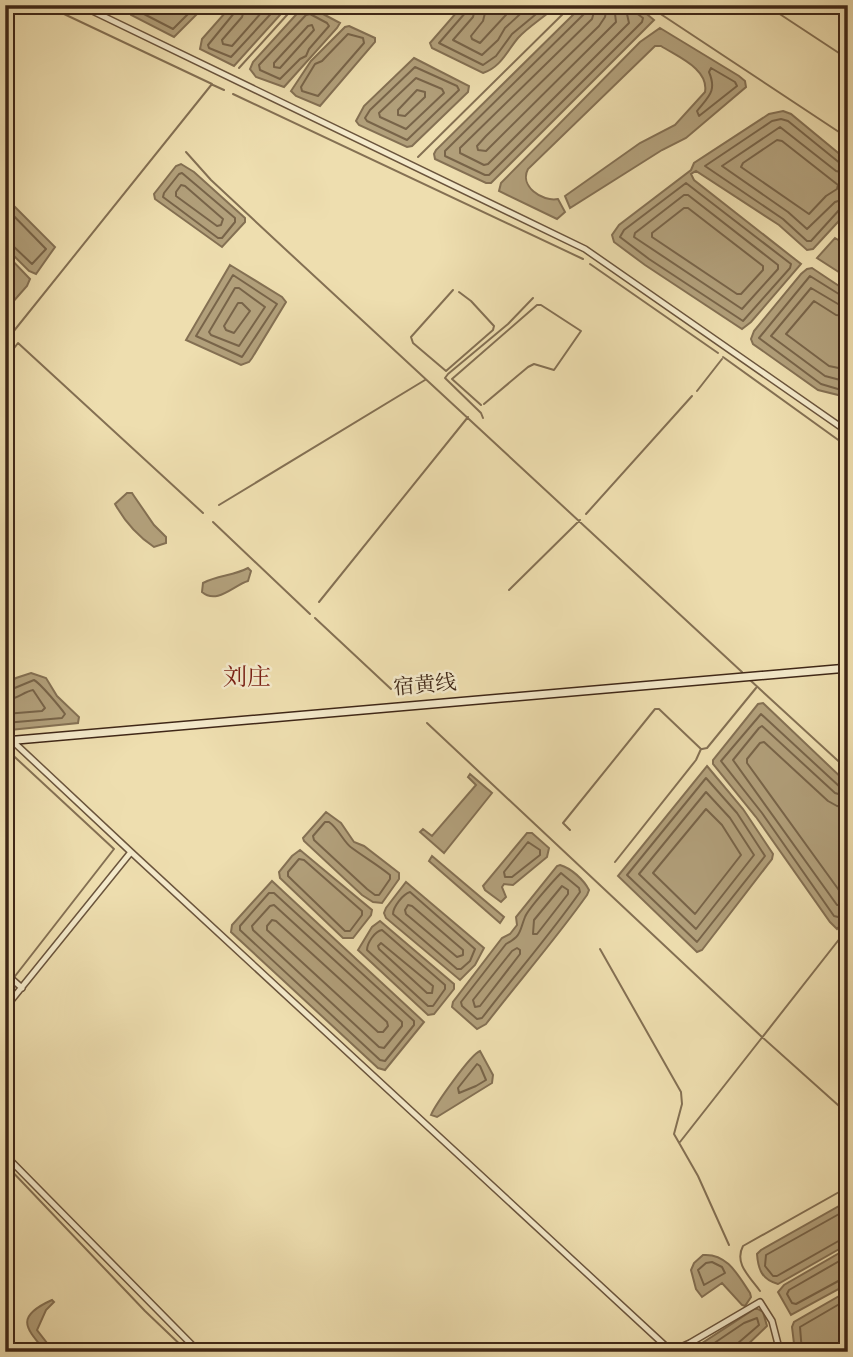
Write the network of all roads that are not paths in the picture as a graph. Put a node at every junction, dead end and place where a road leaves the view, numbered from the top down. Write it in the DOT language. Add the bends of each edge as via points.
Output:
graph roads {
  1 [pos="80,5"];
  2 [pos="848,432"];
  3 [pos="848,668"];
  4 [pos="7,739"];
  5 [pos="131,852"];
  6 [pos="10,977"];
  7 [pos="22,988"];
  8 [pos="5,1008"];
  9 [pos="5,1155"];
  10 [pos="671,1351"];
  11 [pos="199,1352"];
  12 [pos="780,1352"];
  1 -- 2 [label="street" via="585,249"];
  3 -- 4 [label="main road, 宿黄线"];
  4 -- 5 [label="street"];
  5 -- 7 [label="street"];
  5 -- 10 [label="street"];
  6 -- 7 [label="street"];
  7 -- 8 [label="street"];
  9 -- 11 [label="street"];
  10 -- 12 [label="street" via="760,1303 772,1321"];
}
